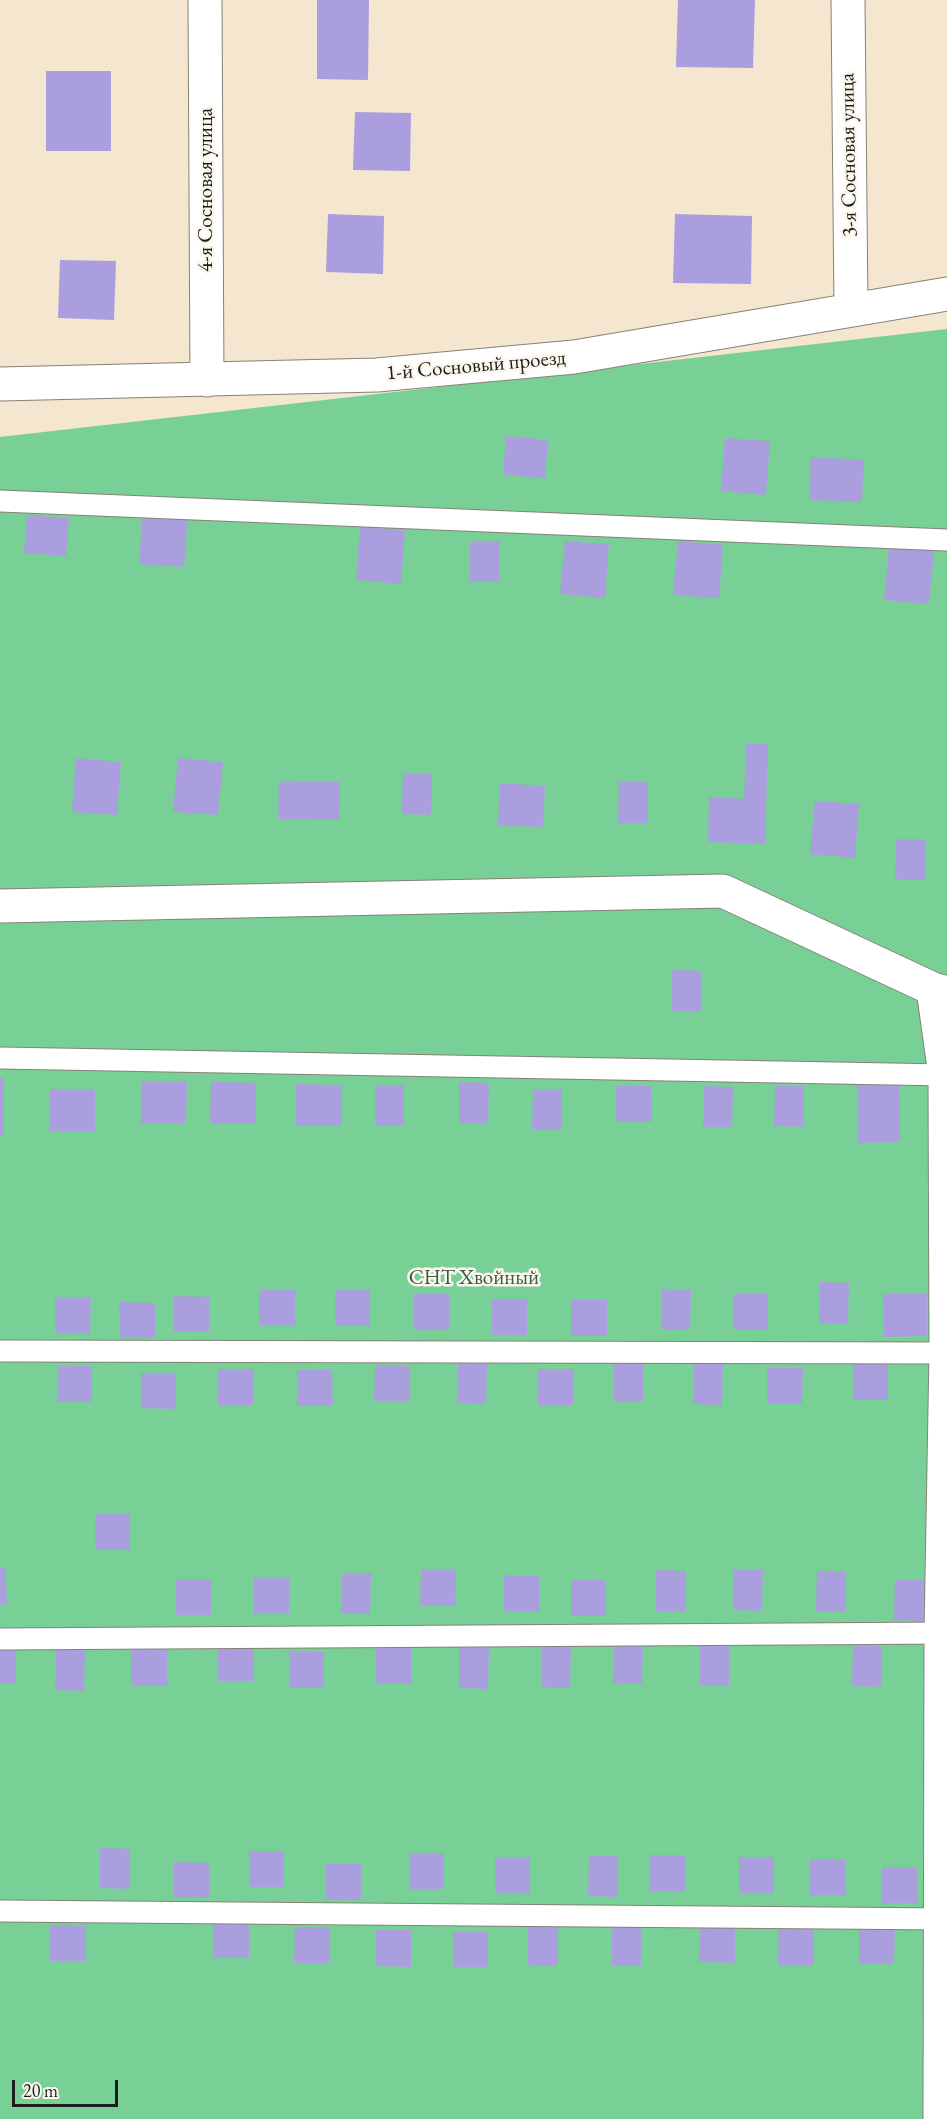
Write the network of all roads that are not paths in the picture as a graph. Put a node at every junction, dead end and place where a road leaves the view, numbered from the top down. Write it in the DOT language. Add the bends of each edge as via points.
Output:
graph roads {
  1 [pos="205,0"];
  2 [pos="848,0"];
  3 [pos="947,294"];
  4 [pos="851,310"];
  5 [pos="207,380"];
  6 [pos="0,384"];
  7 [pos="0,501"];
  8 [pos="947,540"];
  9 [pos="0,906"];
  10 [pos="940,991"];
  11 [pos="0,1058"];
  12 [pos="946,1075"];
  13 [pos="0,1351"];
  14 [pos="946,1353"];
  15 [pos="944,1633"];
  16 [pos="0,1639"];
  17 [pos="0,1911"];
  18 [pos="944,1919"];
  19 [pos="940,2119"];
  1 -- 5 [label="street, 4-я Сосновая улица"];
  2 -- 4 [label="street, 3-я Сосновая улица"];
  3 -- 4 [label="street, 1-й Сосновый проезд"];
  4 -- 5 [label="street, 1-й Сосновый проезд" via="574,357 377,375"];
  5 -- 6 [label="street, 1-й Сосновый проезд"];
  7 -- 8 [label="lane"];
  9 -- 10 [label="street" via="723,891"];
  10 -- 12 [label="street"];
  11 -- 12 [label="lane"];
  12 -- 14 [label="street"];
  13 -- 14 [label="lane"];
  14 -- 15 [label="street"];
  15 -- 16 [label="lane"];
  15 -- 18 [label="street"];
  17 -- 18 [label="lane"];
  18 -- 19 [label="street"];
}
